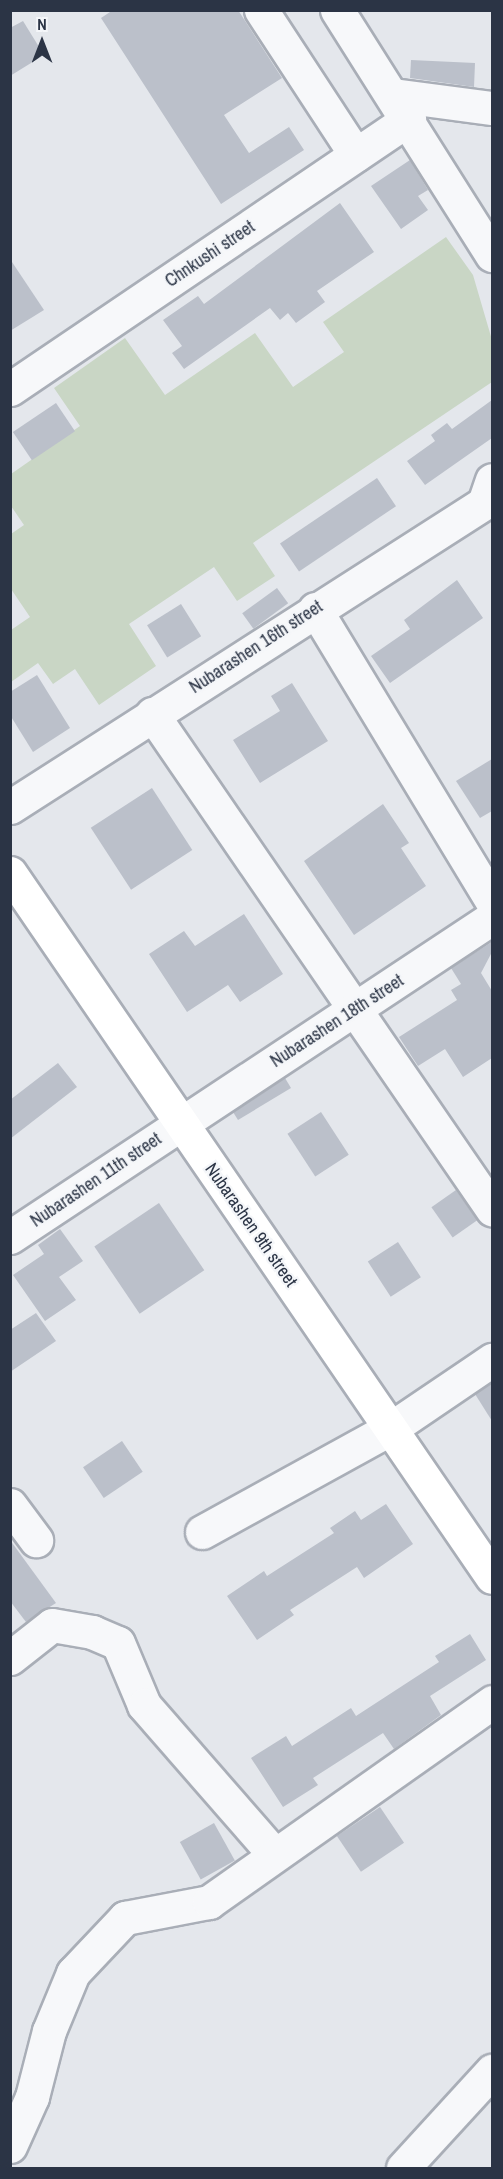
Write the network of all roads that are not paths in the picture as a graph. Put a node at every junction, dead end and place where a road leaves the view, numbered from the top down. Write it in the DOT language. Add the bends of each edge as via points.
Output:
graph roads {
  1 [pos="261,10"];
  2 [pos="337,10"];
  3 [pos="401,107"];
  4 [pos="492,108"];
  5 [pos="356,155"];
  6 [pos="492,255"];
  7 [pos="10,389"];
  8 [pos="492,480"];
  9 [pos="315,609"];
  10 [pos="152,714"];
  11 [pos="10,807"];
  12 [pos="10,873"];
  13 [pos="492,901"];
  14 [pos="492,918"];
  15 [pos="355,1010"];
  16 [pos="181,1123"];
  17 [pos="492,1209"];
  18 [pos="10,1237"];
  19 [pos="492,1360"];
  20 [pos="393,1427"];
  21 [pos="10,1505"];
  22 [pos="202,1532"];
  23 [pos="36,1540"];
  24 [pos="492,1576"];
  25 [pos="10,1658"];
  26 [pos="492,1702"];
  27 [pos="274,1854"];
  28 [pos="492,2071"];
  29 [pos="10,2146"];
  30 [pos="403,2169"];
  1 -- 5 [label="street"];
  2 -- 3 [label="street"];
  3 -- 4 [label="street"];
  3 -- 5 [label="street, Chnkushi street"];
  3 -- 6 [label="street"];
  5 -- 7 [label="street, Chnkushi street"];
  8 -- 9 [label="street, Nubarashen 16th street" via="484,503"];
  9 -- 10 [label="street, Nubarashen 16th street"];
  9 -- 13 [label="street"];
  10 -- 11 [label="street, Nubarashen 16th street"];
  10 -- 15 [label="street"];
  12 -- 16 [label="main road, Nubarashen 9th street"];
  14 -- 15 [label="street, Nubarashen 18th street"];
  15 -- 16 [label="street, Nubarashen 18th street"];
  15 -- 17 [label="street"];
  16 -- 18 [label="street, Nubarashen 11th street"];
  16 -- 20 [label="main road, Nubarashen 9th street"];
  19 -- 20 [label="street"];
  20 -- 22 [label="street"];
  20 -- 24 [label="main road, Nubarashen 9th street"];
  21 -- 23 [label="street"];
  25 -- 27 [label="street" via="52,1625 92,1632 118,1643 144,1705"];
  26 -- 27 [label="street"];
  27 -- 29 [label="street" via="209,1902 125,1918 73,1973 49,2031 32,2097"];
  28 -- 30 [label="street"];
}
